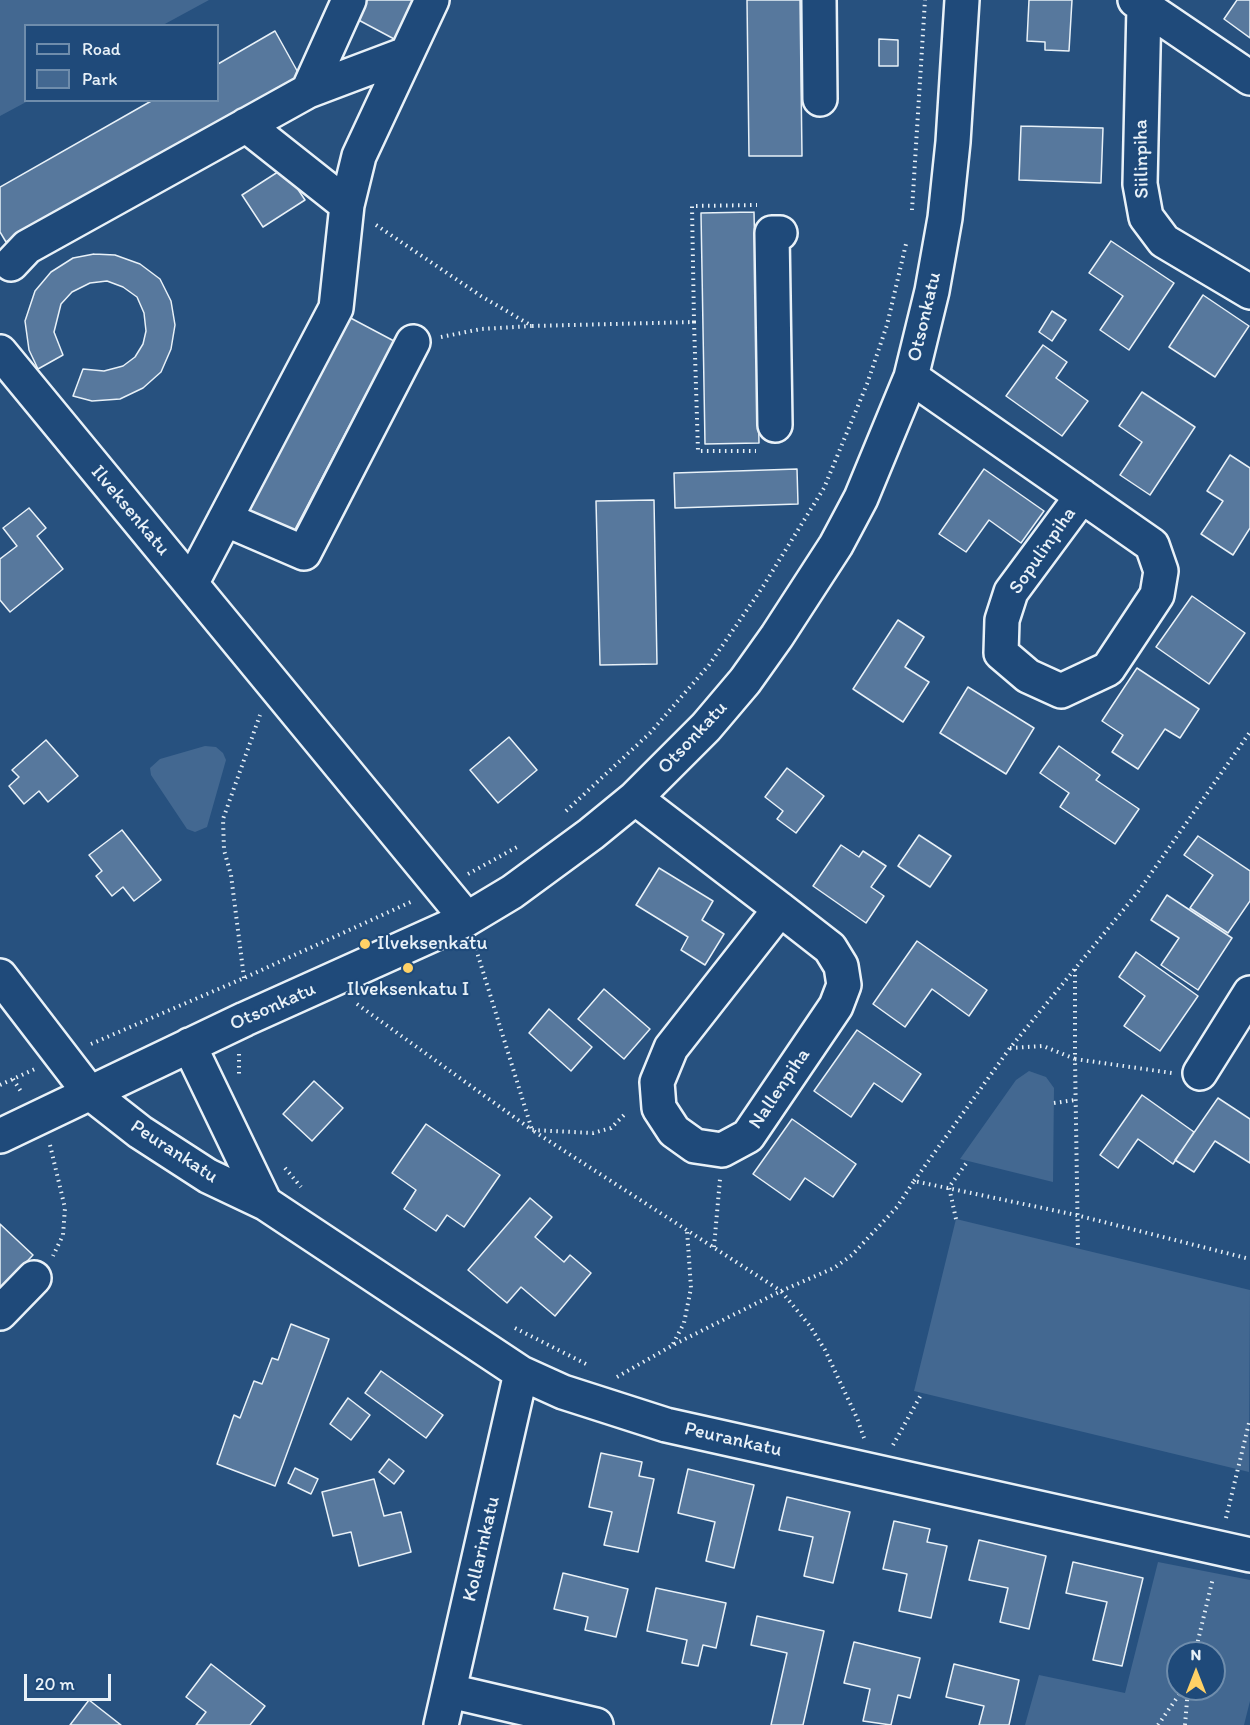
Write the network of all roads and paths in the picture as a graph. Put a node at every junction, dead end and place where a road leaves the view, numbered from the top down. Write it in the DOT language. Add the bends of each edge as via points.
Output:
graph roads {
  1 [pos="349,0"];
  2 [pos="432,0"];
  3 [pos="819,0"];
  4 [pos="925,0"];
  5 [pos="962,0"];
  6 [pos="1139,3"];
  7 [pos="406,54"];
  8 [pos="1250,78"];
  9 [pos="308,91"];
  10 [pos="820,99"];
  11 [pos="246,125"];
  12 [pos="347,205"];
  13 [pos="911,218"];
  14 [pos="776,233"];
  15 [pos="908,234"];
  16 [pos="11,264"];
  17 [pos="1250,292"];
  18 [pos="694,322"];
  19 [pos="532,326"];
  20 [pos="413,342"];
  21 [pos="0,352"];
  22 [pos="911,377"];
  23 [pos="775,425"];
  24 [pos="1082,496"];
  25 [pos="225,519"];
  26 [pos="191,584"];
  27 [pos="272,682"];
  28 [pos="1250,732"];
  29 [pos="635,798"];
  30 [pos="560,816"];
  31 [pos="526,840"];
  32 [pos="442,888"];
  33 [pos="780,909"];
  34 [pos="467,919"];
  35 [pos="1075,968"];
  36 [pos="0,976"];
  37 [pos="244,978"];
  38 [pos="327,982"];
  39 [pos="1250,993"];
  40 [pos="245,1019"];
  41 [pos="189,1045"];
  42 [pos="1010,1048"];
  43 [pos="63,1056"];
  44 [pos="1075,1059"];
  45 [pos="1200,1073"];
  46 [pos="13,1079"];
  47 [pos="239,1082"];
  48 [pos="657,1082"];
  49 [pos="0,1085"];
  50 [pos="89,1092"];
  51 [pos="1076,1100"];
  52 [pos="1054,1103"];
  53 [pos="38,1118"];
  54 [pos="532,1130"];
  55 [pos="0,1136"];
  56 [pos="722,1150"];
  57 [pos="968,1161"];
  58 [pos="281,1164"];
  59 [pos="914,1181"];
  60 [pos="949,1187"];
  61 [pos="306,1192"];
  62 [pos="265,1203"];
  63 [pos="1076,1215"];
  64 [pos="956,1219"];
  65 [pos="687,1230"];
  66 [pos="714,1247"];
  67 [pos="1078,1248"];
  68 [pos="1250,1259"];
  69 [pos="34,1278"];
  70 [pos="781,1291"];
  71 [pos="0,1313"];
  72 [pos="514,1328"];
  73 [pos="673,1345"];
  74 [pos="595,1368"];
  75 [pos="521,1373"];
  76 [pos="615,1378"];
  77 [pos="922,1393"];
  78 [pos="874,1472"];
  79 [pos="1250,1555"];
  80 [pos="450,1690"];
  81 [pos="1175,1701"];
  82 [pos="1187,1701"];
  83 [pos="441,1725"];
  84 [pos="596,1725"];
  85 [pos="1158,1725"];
  86 [pos="1185,1725"];
  1 -- 9 [label="street"];
  2 -- 7 [label="street"];
  3 -- 10 [label="street"];
  4 -- 13 [label="path"];
  5 -- 22 [label="street, Otsonkatu" via="945,218"];
  6 -- 8 [label="street, Siilinpiha"];
  6 -- 17 [label="street, Siilinpiha" via="1140,184 1146,217 1164,241"];
  7 -- 9 [label="street"];
  7 -- 12 [label="street" via="359,156"];
  9 -- 11 [label="street"];
  11 -- 12 [label="street"];
  11 -- 16 [label="street" via="27,247"];
  12 -- 19 [label="path"];
  12 -- 25 [label="street" via="336,308"];
  14 -- 18 [label="path" via="768,204 692,206"];
  14 -- 23 [label="street"];
  15 -- 30 [label="path" via="887,325 824,488 709,665 650,733"];
  18 -- 19 [label="path"];
  18 -- 23 [label="path" via="698,451 759,450 768,442"];
  19 -- 20 [label="path" via="480,329"];
  20 -- 25 [label="street" via="304,553"];
  21 -- 26 [label="street, Ilveksenkatu"];
  22 -- 24 [label="street, Sopulinpiha"];
  22 -- 29 [label="street, Otsonkatu" via="861,498 806,594 745,681"];
  24 -- 24 [label="street, Sopulinpiha" via="1152,545 1161,571 1157,595 1108,669 1061,691 1028,676 1001,653 1002,620 1011,592"];
  25 -- 26 [label="street"];
  26 -- 27 [label="street, Ilveksenkatu"];
  27 -- 32 [label="street, Ilveksenkatu"];
  27 -- 37 [label="path" via="222,819"];
  28 -- 35 [label="path" via="1138,892"];
  29 -- 33 [label="street, Nallenpiha"];
  29 -- 34 [label="street, Otsonkatu" via="512,892"];
  31 -- 32 [label="path"];
  32 -- 34 [label="street, Ilveksenkatu"];
  32 -- 37 [label="path"];
  33 -- 48 [label="street" via="671,1048"];
  33 -- 56 [label="street, Nallenpiha" via="830,948 841,966 844,985 836,1006 748,1136"];
  34 -- 38 [label="street, Otsonkatu"];
  34 -- 54 [label="path"];
  35 -- 42 [label="path"];
  35 -- 44 [label="path"];
  36 -- 43 [label="street, Peurankatu"];
  37 -- 43 [label="path"];
  38 -- 40 [label="street, Otsonkatu"];
  38 -- 54 [label="path"];
  39 -- 45 [label="street"];
  40 -- 41 [label="street, Otsonkatu"];
  40 -- 47 [label="path" via="238,1055"];
  41 -- 50 [label="street, Otsonkatu"];
  41 -- 62 [label="street, Peurankatu"];
  42 -- 44 [label="path" via="1043,1046"];
  42 -- 59 [label="path"];
  43 -- 46 [label="path"];
  43 -- 50 [label="street, Peurankatu"];
  44 -- 45 [label="path" via="1159,1073"];
  44 -- 51 [label="path"];
  46 -- 49 [label="path"];
  46 -- 53 [label="path"];
  48 -- 54 [label="path" via="642,1092 611,1128 581,1134"];
  48 -- 56 [label="street" via="659,1108 674,1131 695,1146"];
  50 -- 53 [label="street, Otsonkatu"];
  50 -- 62 [label="street, Peurankatu" via="140,1132 208,1176"];
  51 -- 52 [label="path"];
  51 -- 63 [label="path"];
  53 -- 55 [label="street, Otsonkatu"];
  53 -- 69 [label="path" via="48,1138 65,1208 63,1235"];
  54 -- 65 [label="path"];
  56 -- 66 [label="path"];
  57 -- 60 [label="path"];
  58 -- 61 [label="path"];
  59 -- 60 [label="path"];
  59 -- 70 [label="path" via="897,1207 852,1255 834,1268"];
  60 -- 63 [label="path"];
  60 -- 64 [label="path"];
  62 -- 75 [label="street, Peurankatu"];
  63 -- 67 [label="path"];
  63 -- 68 [label="path"];
  65 -- 66 [label="path"];
  65 -- 73 [label="path" via="691,1288 684,1323"];
  66 -- 70 [label="path"];
  69 -- 71 [label="street"];
  70 -- 73 [label="path"];
  70 -- 78 [label="path" via="810,1326 838,1375"];
  72 -- 74 [label="path"];
  73 -- 76 [label="path"];
  75 -- 78 [label="street, Peurankatu" via="563,1392 666,1425"];
  75 -- 80 [label="street, Kollarinkatu"];
  77 -- 78 [label="path"];
  78 -- 79 [label="street, Peurankatu"];
  80 -- 83 [label="street, Kollarinkatu"];
  80 -- 84 [label="street"];
  81 -- 85 [label="path"];
  82 -- 86 [label="path"];
}
